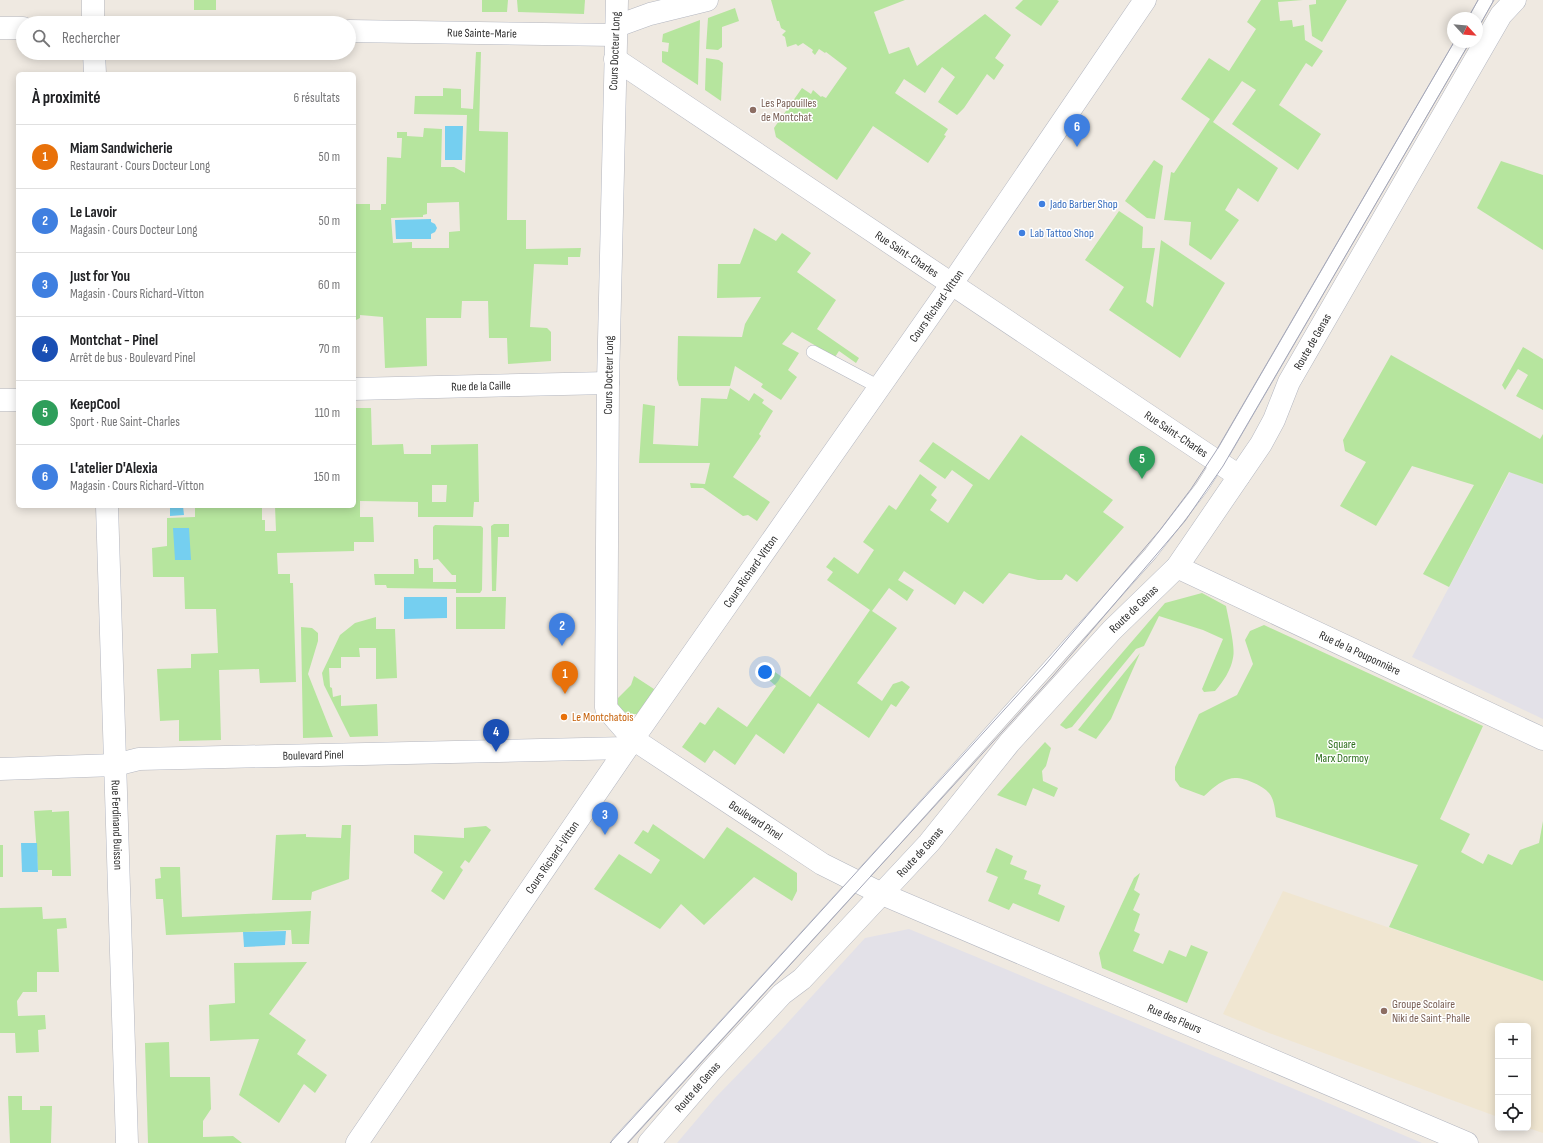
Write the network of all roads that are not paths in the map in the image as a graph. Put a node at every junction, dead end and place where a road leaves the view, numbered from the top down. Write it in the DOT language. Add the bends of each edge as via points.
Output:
graph roads {
  1 [pos="93,0"];
  2 [pos="617,0"];
  3 [pos="707,0"];
  4 [pos="1145,0"];
  5 [pos="1486,0"];
  6 [pos="1515,0"];
  7 [pos="1479,12"];
  8 [pos="93,16"];
  9 [pos="0,28"];
  10 [pos="16,28"];
  11 [pos="616,30"];
  12 [pos="356,31"];
  13 [pos="1459,48"];
  14 [pos="614,59"];
  15 [pos="94,60"];
  16 [pos="95,72"];
  17 [pos="951,285"];
  18 [pos="813,352"];
  19 [pos="608,383"];
  20 [pos="879,387"];
  21 [pos="356,390"];
  22 [pos="0,400"];
  23 [pos="16,400"];
  24 [pos="1218,462"];
  25 [pos="1239,476"];
  26 [pos="108,508"];
  27 [pos="1177,567"];
  28 [pos="1543,739"];
  29 [pos="630,744"];
  30 [pos="115,765"];
  31 [pos="0,769"];
  32 [pos="856,881"];
  33 [pos="882,894"];
  34 [pos="126,1143"];
  35 [pos="357,1143"];
  36 [pos="618,1143"];
  37 [pos="649,1143"];
  38 [pos="1467,1143"];
  1 -- 8 [label="street"];
  2 -- 11 [label="street, Cours Docteur Long"];
  3 -- 11 [label="street, Rue Sainte-Marie" via="650,14"];
  4 -- 17 [label="street, Cours Richard-Vitton"];
  5 -- 7 [label="lane"];
  6 -- 25 [label="street, Route de Genas" via="1497,22 1289,382 1274,420"];
  9 -- 10 [label="street"];
  11 -- 12 [label="street, Rue Sainte-Marie"];
  11 -- 14 [label="street, Cours Docteur Long"];
  13 -- 24 [label="lane, Route de Genas"];
  14 -- 17 [label="street, Rue Saint-Charles"];
  14 -- 19 [label="street, Cours Docteur Long"];
  15 -- 16 [label="street"];
  17 -- 20 [label="street, Cours Richard-Vitton"];
  17 -- 24 [label="street, Rue Saint-Charles"];
  18 -- 20 [label="lane"];
  19 -- 21 [label="street, Rue de la Caille"];
  19 -- 29 [label="street, Cours Docteur Long" via="606,708"];
  20 -- 29 [label="street, Cours Richard-Vitton"];
  22 -- 23 [label="street"];
  24 -- 25 [label="street, Rue Saint-Charles"];
  24 -- 32 [label="lane, Route de Genas" via="1151,553"];
  25 -- 27 [label="street, Route de Genas"];
  26 -- 30 [label="street, Rue Ferdinand Buisson"];
  27 -- 28 [label="street, Rue de la Pouponnière"];
  27 -- 33 [label="street, Route de Genas" via="1112,630 1010,742 929,843"];
  29 -- 30 [label="street, Boulevard Pinel" via="139,759"];
  29 -- 32 [label="street, Boulevard Pinel" via="822,864"];
  29 -- 35 [label="street, Cours Richard-Vitton"];
  30 -- 31 [label="street, Boulevard Pinel"];
  30 -- 34 [label="street, Rue Ferdinand Buisson"];
  32 -- 33 [label="street, Boulevard Pinel"];
  32 -- 36 [label="lane, Route de Genas"];
  33 -- 37 [label="street, Route de Genas" via="802,979 772,1005"];
  33 -- 38 [label="street, Rue des Fleurs"];
}
